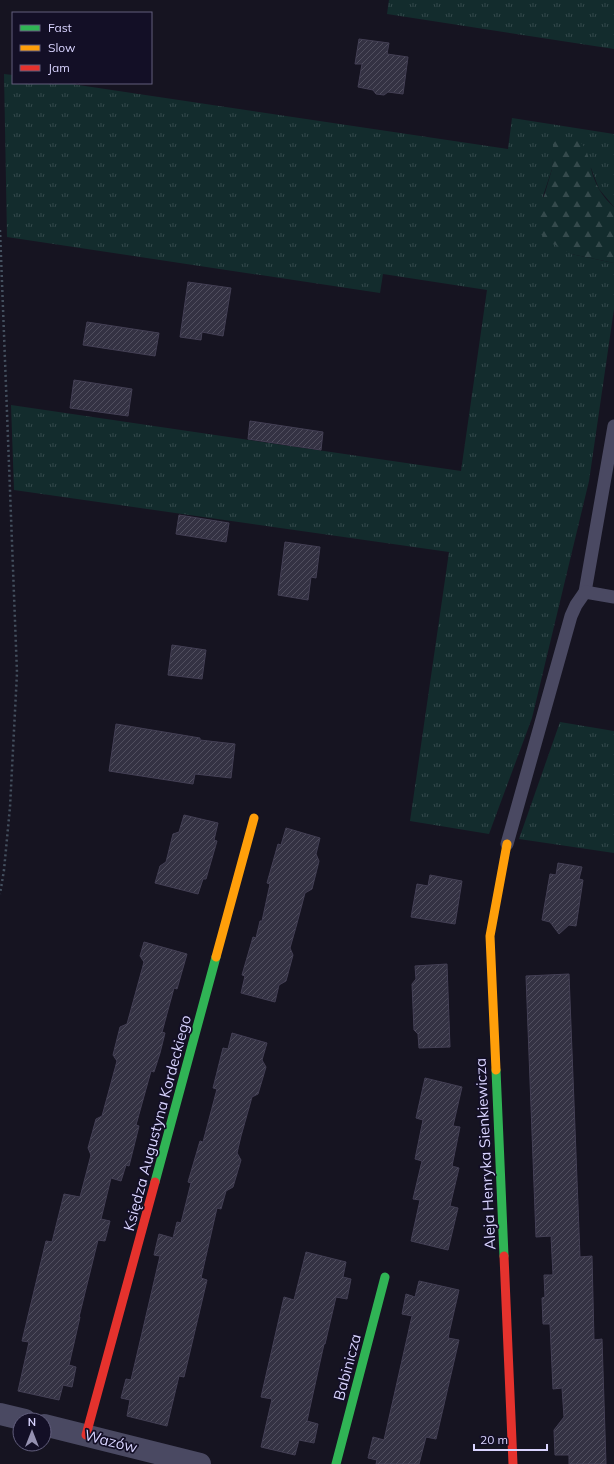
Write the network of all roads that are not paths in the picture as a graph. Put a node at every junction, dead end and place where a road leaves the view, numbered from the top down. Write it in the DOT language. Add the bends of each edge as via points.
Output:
graph roads {
  1 [pos="614,426"];
  2 [pos="585,592"];
  3 [pos="614,597"];
  4 [pos="254,818"];
  5 [pos="507,844"];
  6 [pos="385,1277"];
  7 [pos="0,1414"];
  8 [pos="12,1417"];
  9 [pos="52,1427"];
  10 [pos="86,1435"];
  11 [pos="200,1464"];
  12 [pos="336,1464"];
  13 [pos="513,1464"];
  1 -- 2 [label="lane"];
  2 -- 3 [label="lane"];
  2 -- 5 [label="lane" via="571,616"];
  4 -- 10 [label="street, Księdza Augustyna Kordeckiego"];
  5 -- 13 [label="street, Aleja Henryka Sienkiewicza" via="490,936"];
  6 -- 12 [label="street, Babinicza"];
  7 -- 8 [label="street"];
  9 -- 10 [label="street, Wazów"];
  10 -- 11 [label="street, Wazów"];
}
